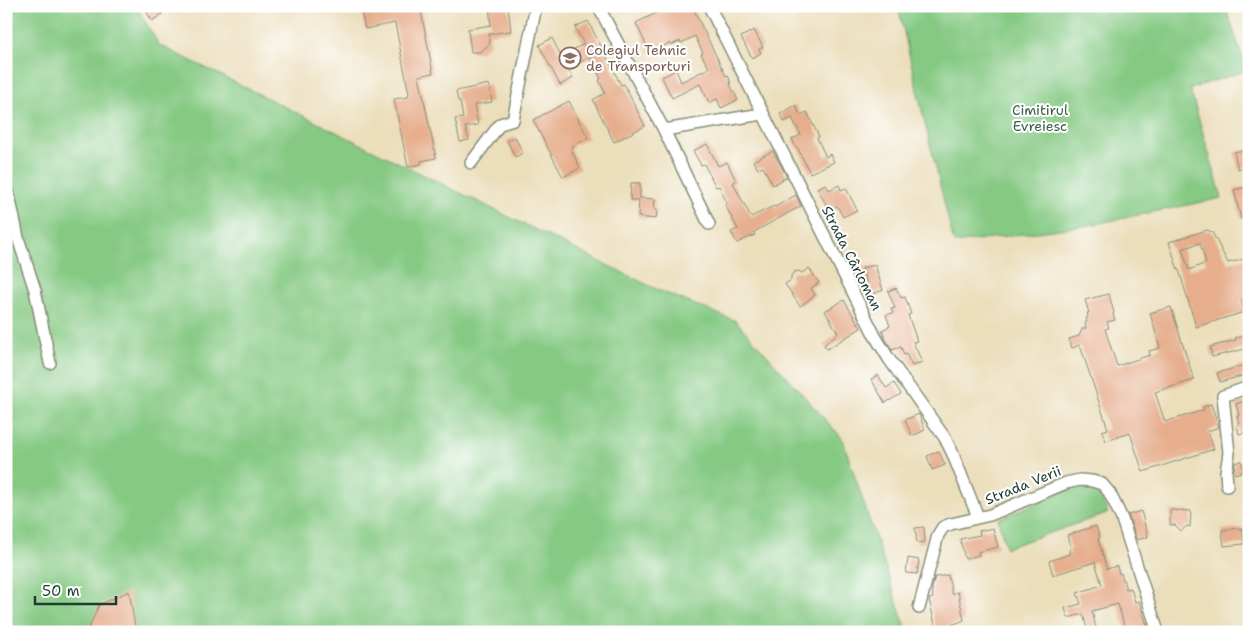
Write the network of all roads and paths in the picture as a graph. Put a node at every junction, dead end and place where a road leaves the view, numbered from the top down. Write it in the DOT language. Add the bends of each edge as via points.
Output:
graph roads {
  1 [pos="536,6"];
  2 [pos="598,6"];
  3 [pos="709,6"];
  4 [pos="762,114"];
  5 [pos="664,130"];
  6 [pos="471,163"];
  7 [pos="6,182"];
  8 [pos="709,224"];
  9 [pos="50,363"];
  10 [pos="1249,388"];
  11 [pos="1227,486"];
  12 [pos="978,517"];
  13 [pos="919,608"];
  14 [pos="1158,632"];
  1 -- 6 [label="street" via="514,120 500,124"];
  2 -- 5 [label="street"];
  3 -- 4 [label="street, Strada Cârloman"];
  4 -- 5 [label="street"];
  4 -- 12 [label="street, Strada Cârloman" via="875,336 952,452"];
  5 -- 8 [label="street"];
  7 -- 9 [label="street" via="18,238 35,290"];
  10 -- 11 [label="street" via="1223,396 1229,453"];
  12 -- 13 [label="street, Strada Verii" via="943,527 938,535"];
  12 -- 14 [label="street, Strada Verii" via="1072,481 1102,484 1120,513"];
}
